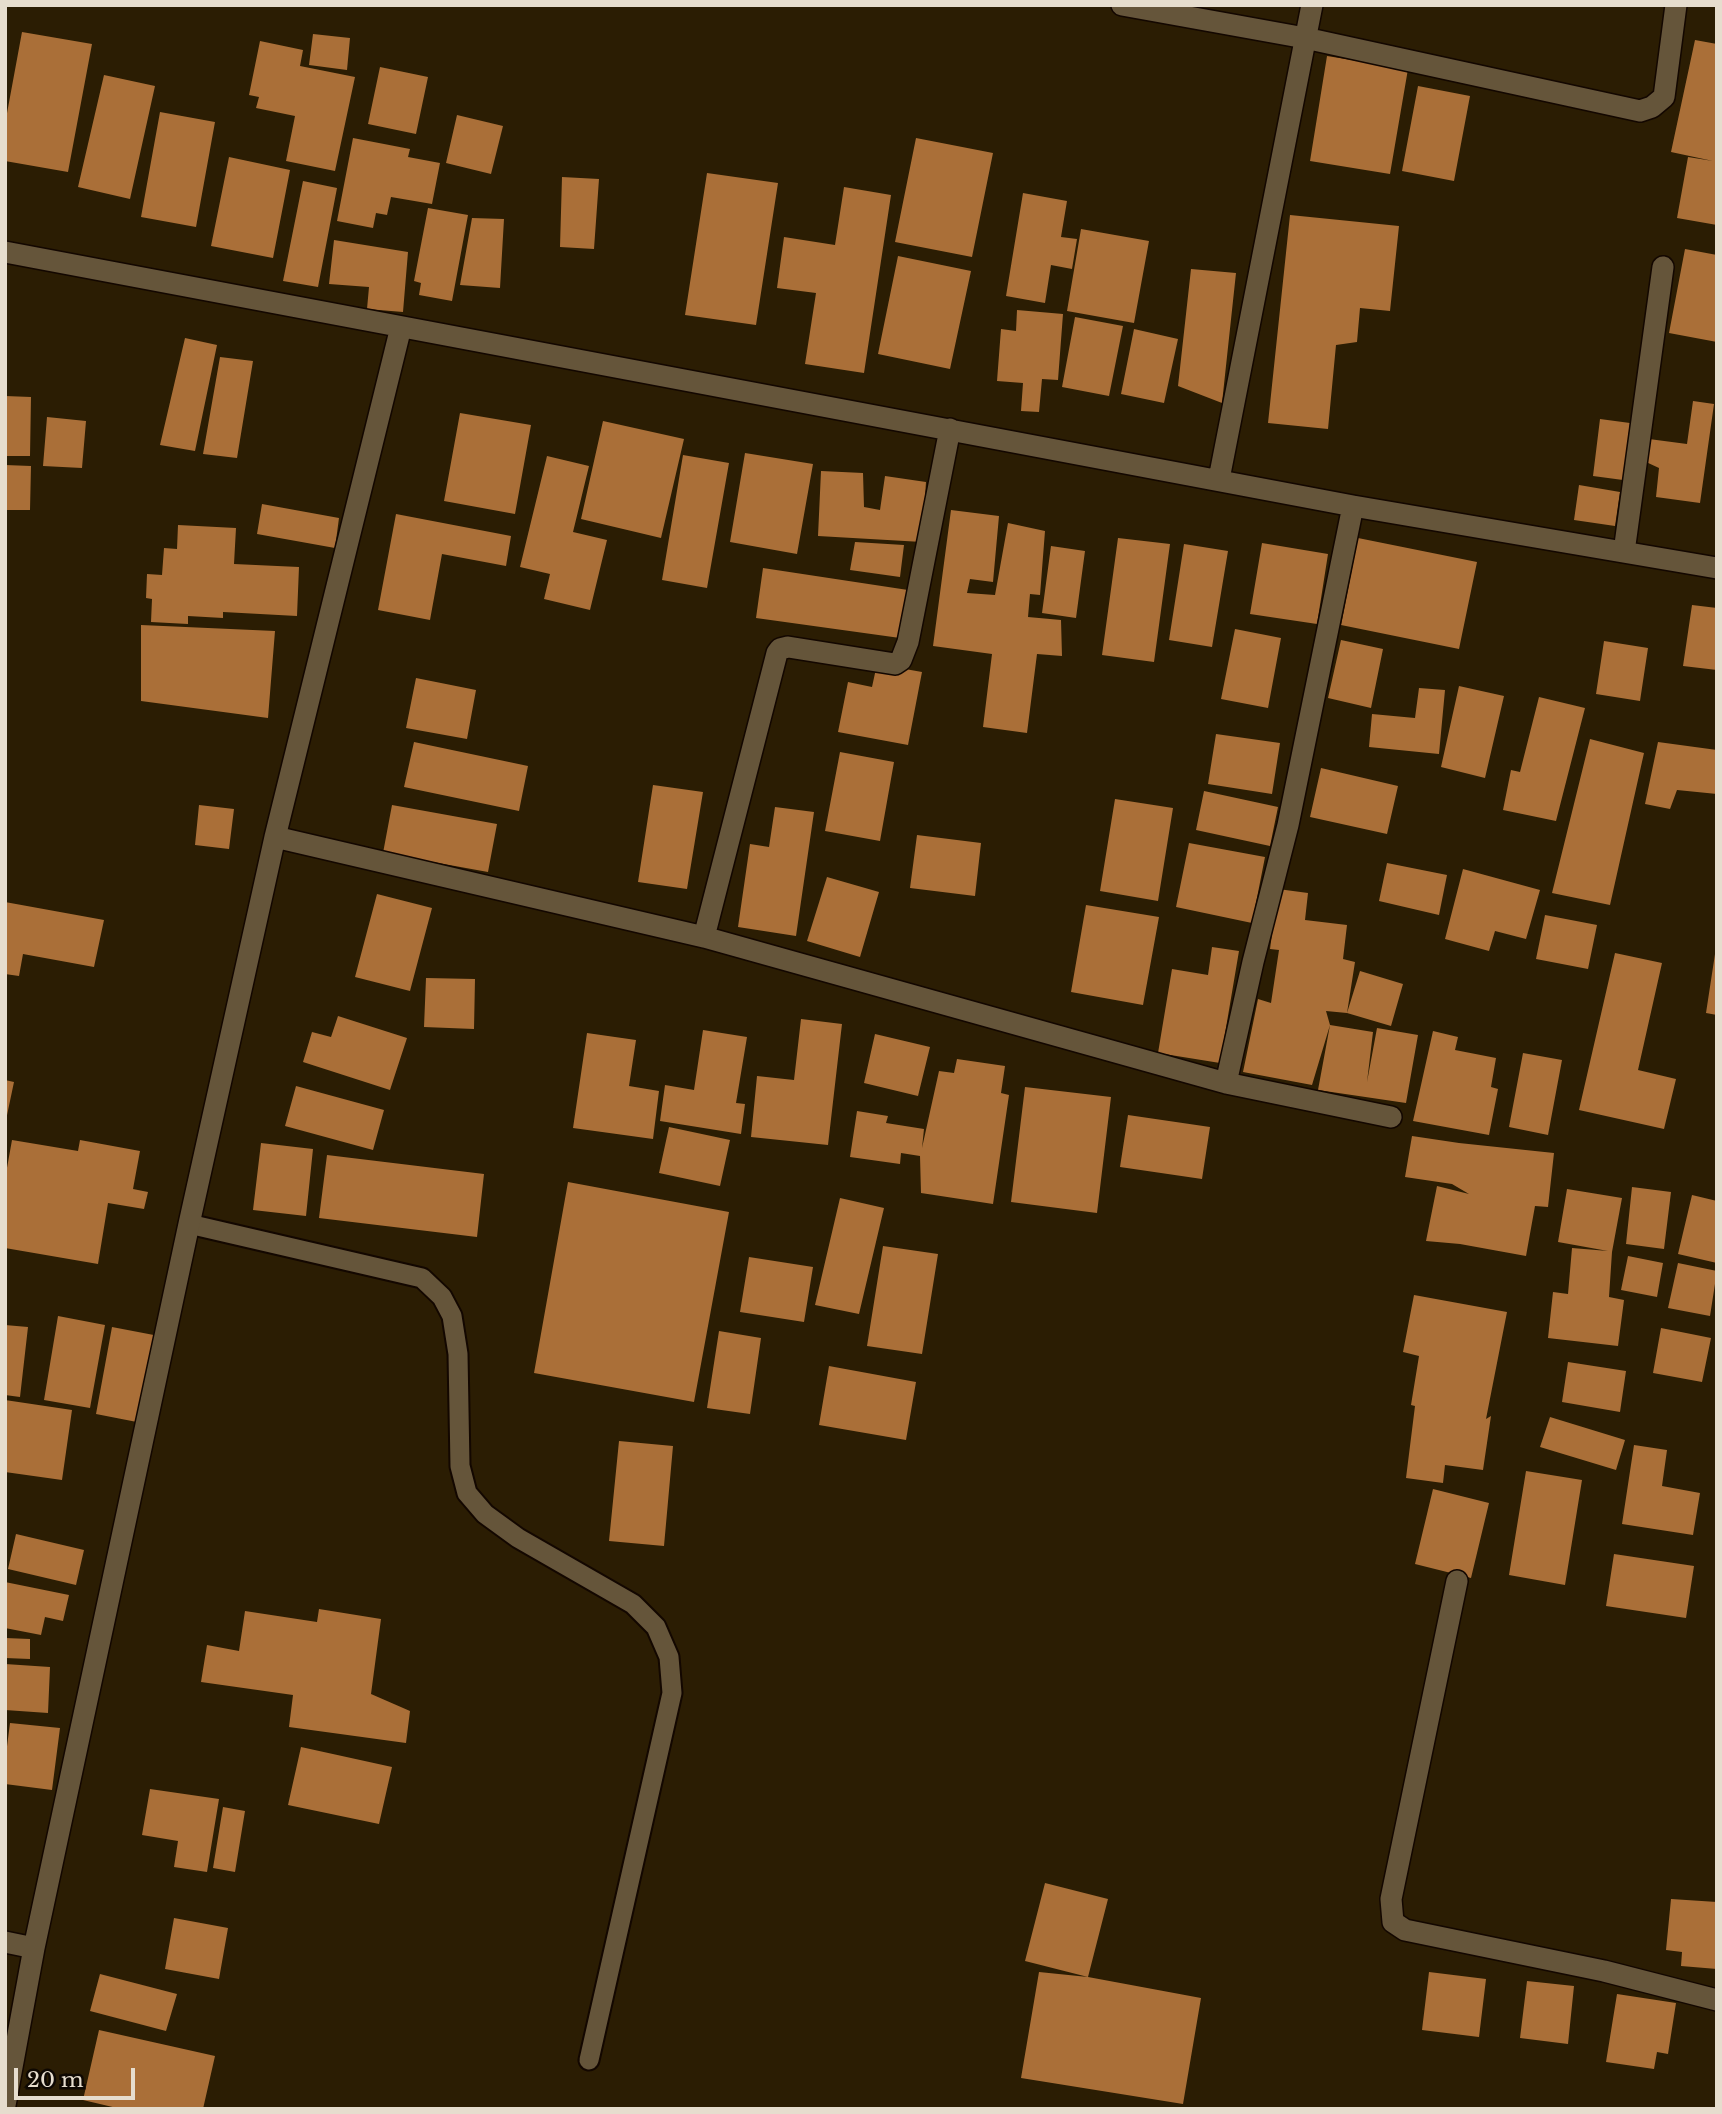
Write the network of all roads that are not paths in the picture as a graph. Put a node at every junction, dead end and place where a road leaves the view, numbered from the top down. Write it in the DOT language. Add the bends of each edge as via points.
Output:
graph roads {
  1 [pos="1122,5"];
  2 [pos="1312,5"];
  3 [pos="1676,5"];
  4 [pos="1305,38"];
  5 [pos="5,251"];
  6 [pos="1663,267"];
  7 [pos="401,327"];
  8 [pos="950,429"];
  9 [pos="1219,479"];
  10 [pos="1353,506"];
  11 [pos="1624,552"];
  12 [pos="1717,568"];
  13 [pos="275,838"];
  14 [pos="704,937"];
  15 [pos="1226,1083"];
  16 [pos="1391,1117"];
  17 [pos="189,1224"];
  18 [pos="1457,1581"];
  19 [pos="5,1942"];
  20 [pos="34,1948"];
  21 [pos="1717,2000"];
  22 [pos="589,2060"];
  23 [pos="5,2105"];
  1 -- 4 [label="street"];
  2 -- 4 [label="street"];
  3 -- 4 [label="street" via="1664,97 1640,111"];
  4 -- 9 [label="street"];
  5 -- 7 [label="street"];
  6 -- 11 [label="street"];
  7 -- 8 [label="street"];
  7 -- 13 [label="street"];
  8 -- 9 [label="street"];
  8 -- 14 [label="street" via="901,660 895,664 788,647 777,653"];
  9 -- 10 [label="street"];
  10 -- 11 [label="street"];
  10 -- 15 [label="street" via="1288,825"];
  11 -- 12 [label="street"];
  13 -- 14 [label="street"];
  13 -- 17 [label="street"];
  14 -- 15 [label="street"];
  15 -- 16 [label="street"];
  17 -- 20 [label="street"];
  17 -- 22 [label="lane" via="422,1278 442,1297 452,1316 458,1354 460,1466 467,1493 485,1514 518,1538 633,1604 656,1627 669,1657 672,1693"];
  18 -- 21 [label="street" via="1391,1899 1393,1923 1405,1930 1604,1971"];
  19 -- 20 [label="street"];
  20 -- 23 [label="street"];
}
